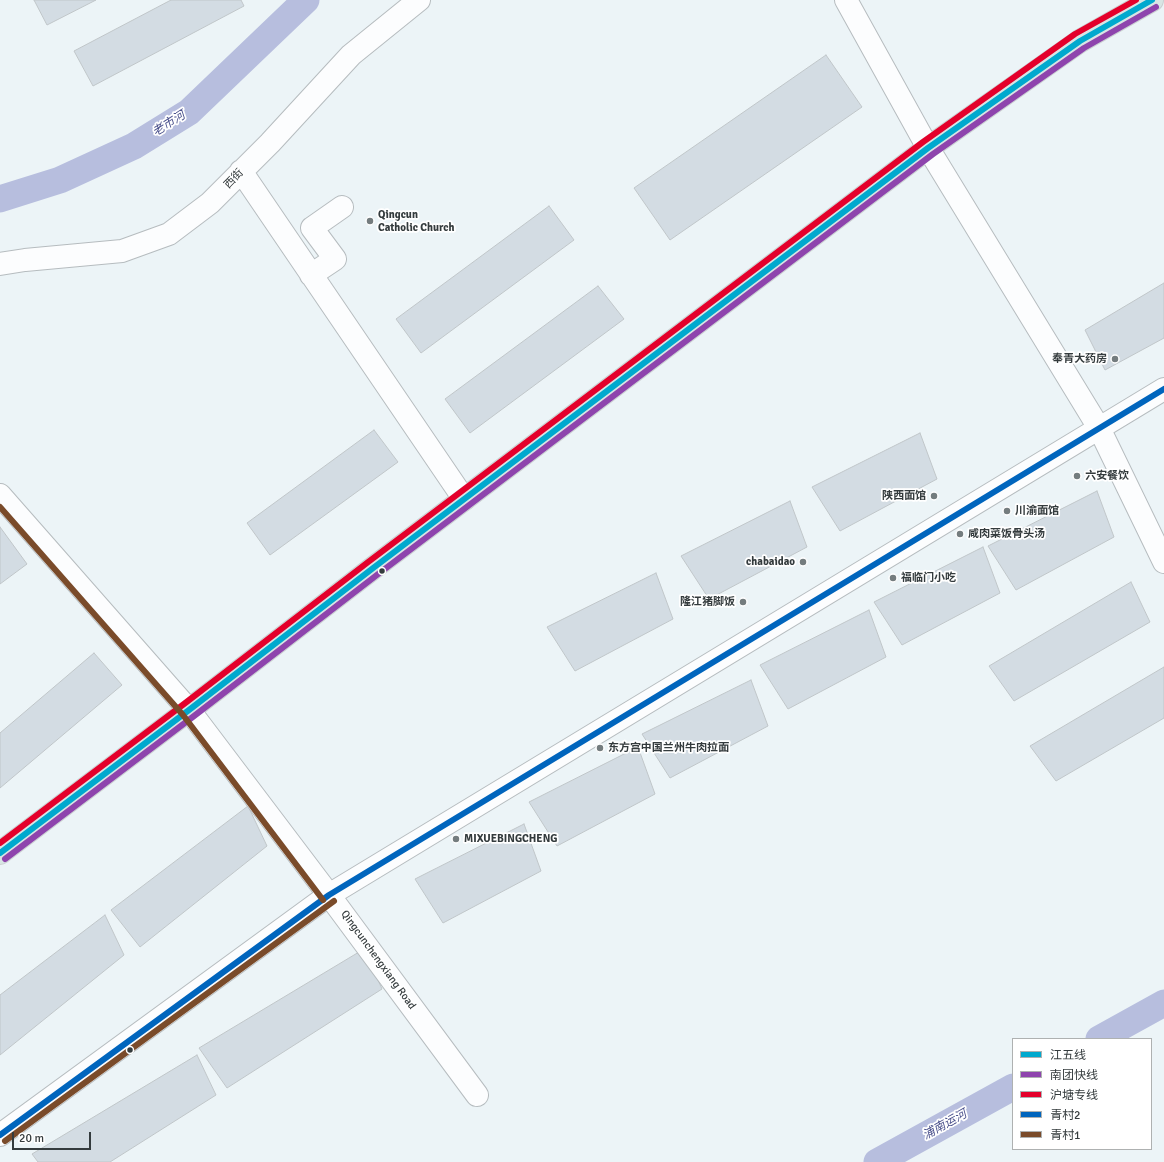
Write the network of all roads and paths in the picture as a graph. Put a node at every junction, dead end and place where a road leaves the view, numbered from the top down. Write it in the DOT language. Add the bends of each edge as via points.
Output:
graph roads {
  1 [pos="419,0"];
  2 [pos="846,0"];
  3 [pos="1152,0"];
  4 [pos="928,148"];
  5 [pos="241,171"];
  6 [pos="342,207"];
  7 [pos="0,264"];
  8 [pos="311,275"];
  9 [pos="1164,389"];
  10 [pos="1099,428"];
  11 [pos="0,495"];
  12 [pos="464,499"];
  13 [pos="1164,562"];
  14 [pos="189,710"];
  15 [pos="0,853"];
  16 [pos="330,895"];
  17 [pos="477,1096"];
  18 [pos="0,1135"];
  1 -- 5 [label="street, 西街" via="351,55"];
  2 -- 4 [label="street"];
  3 -- 4 [label="main road" via="1080,42"];
  4 -- 10 [label="street"];
  4 -- 12 [label="main road"];
  5 -- 7 [label="street, 西街" via="210,204 169,234 122,251"];
  5 -- 8 [label="street"];
  6 -- 8 [label="street" via="312,228 335,259"];
  8 -- 12 [label="street"];
  9 -- 10 [label="street"];
  10 -- 13 [label="street"];
  10 -- 16 [label="street"];
  11 -- 14 [label="street, Qingcunchengxiang Road"];
  12 -- 14 [label="main road"];
  14 -- 15 [label="main road"];
  14 -- 16 [label="street, Qingcunchengxiang Road"];
  16 -- 17 [label="street, Qingcunchengxiang Road"];
  16 -- 18 [label="street"];
}
